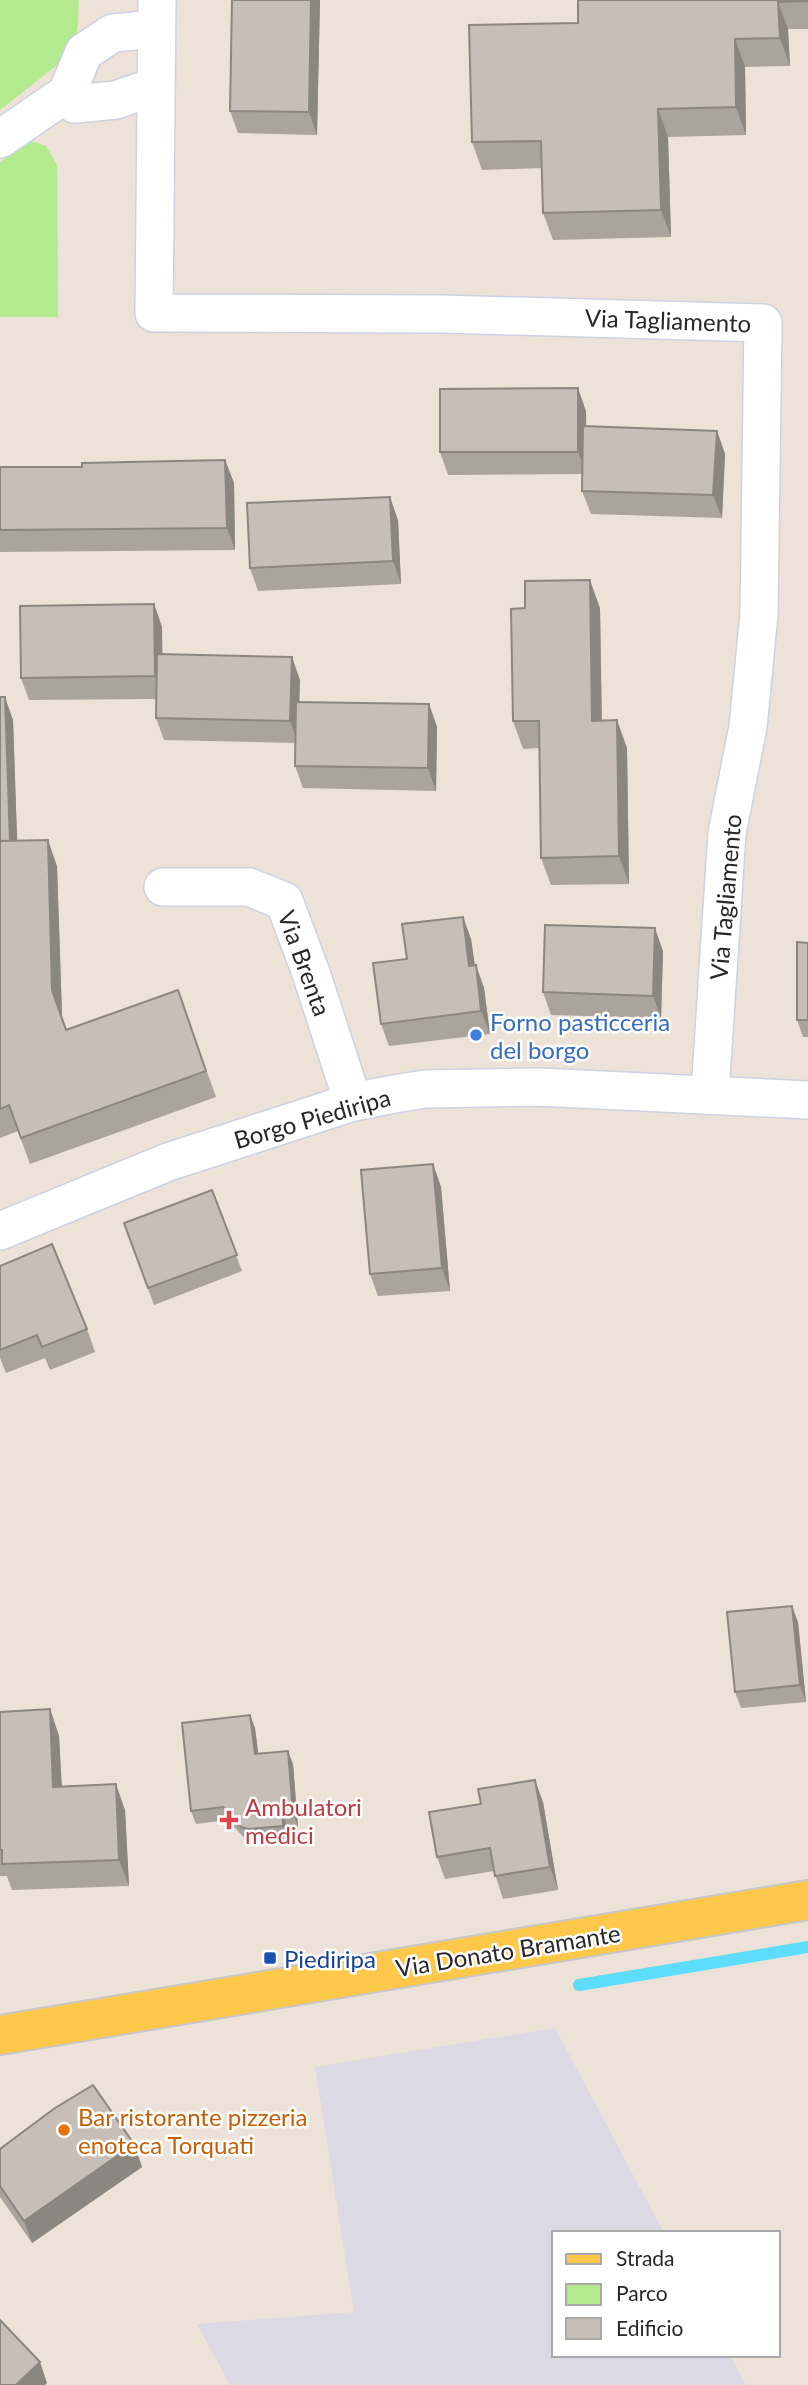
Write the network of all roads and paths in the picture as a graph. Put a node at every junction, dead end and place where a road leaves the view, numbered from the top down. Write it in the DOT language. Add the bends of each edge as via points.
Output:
graph roads {
  1 [pos="156,14"];
  2 [pos="155,91"];
  3 [pos="66,93"];
  4 [pos="0,139"];
  5 [pos="163,887"];
  6 [pos="710,1093"];
  7 [pos="808,1100"];
  8 [pos="353,1102"];
  9 [pos="0,1231"];
  10 [pos="808,1900"];
  11 [pos="0,2035"];
  1 -- 2 [label="street, Via Tagliamento"];
  1 -- 3 [label="street" via="84,52"];
  2 -- 3 [label="street" via="75,104"];
  2 -- 6 [label="street, Via Tagliamento" via="154,313 763,323 759,614 748,727 727,833"];
  3 -- 4 [label="street"];
  5 -- 8 [label="street, Via Brenta" via="249,887 284,901"];
  6 -- 7 [label="street, Borgo Piediripa"];
  6 -- 8 [label="street, Borgo Piediripa" via="450,1088"];
  8 -- 9 [label="street, Borgo Piediripa" via="168,1162"];
  10 -- 11 [label="main road, Via Donato Bramante"];
}
